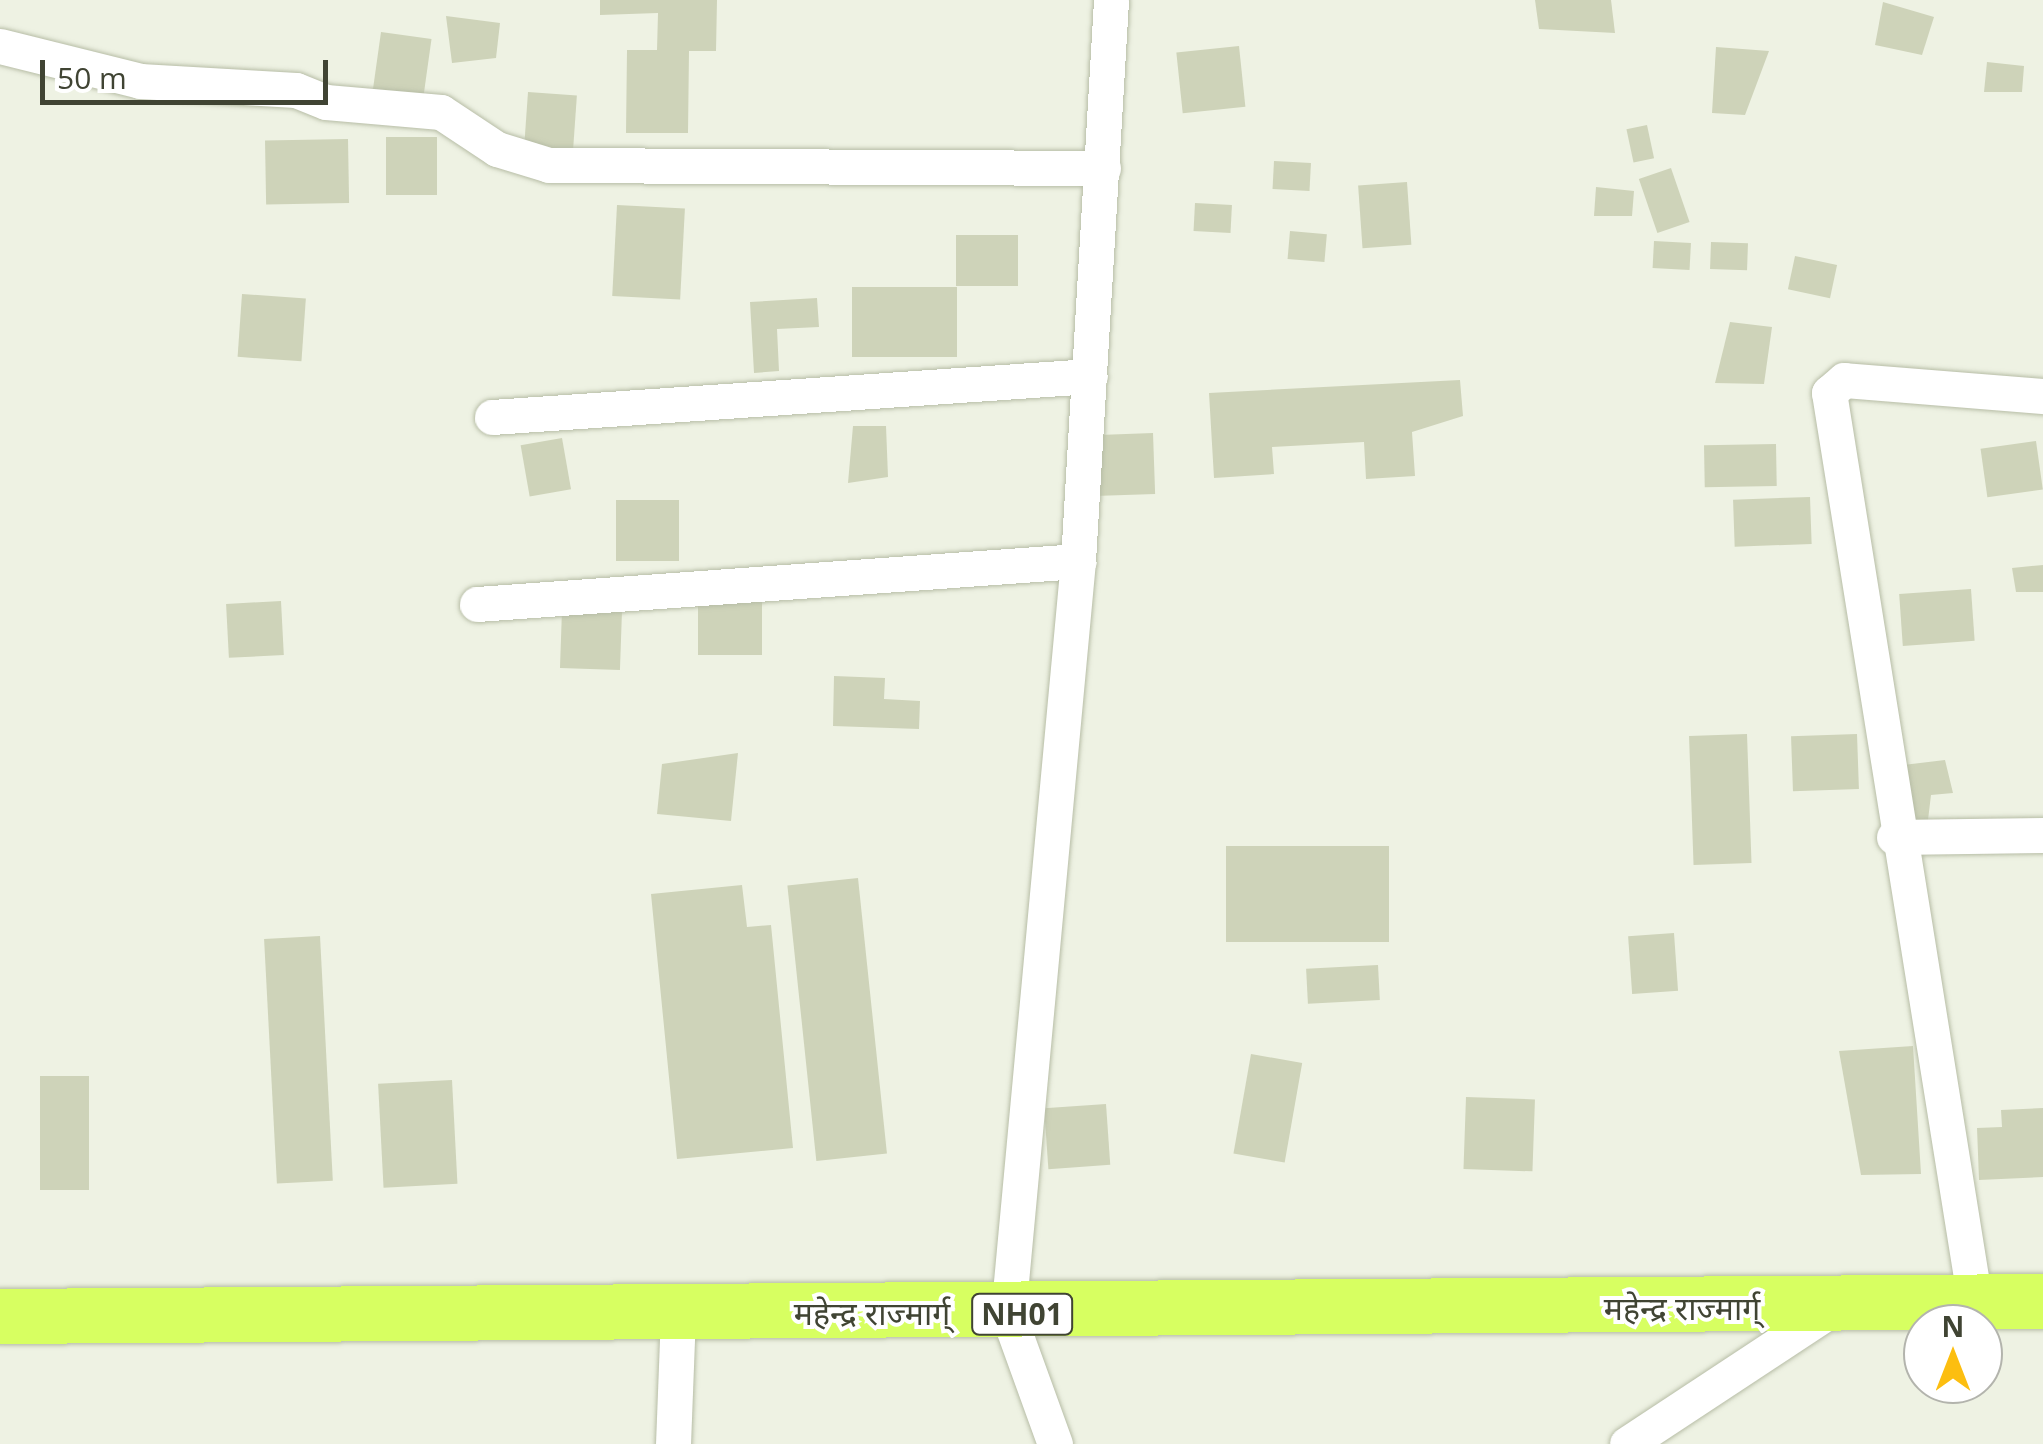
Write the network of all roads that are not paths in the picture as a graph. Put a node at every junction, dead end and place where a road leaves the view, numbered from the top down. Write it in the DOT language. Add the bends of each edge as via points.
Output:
graph roads {
  1 [pos="1110,0"];
  2 [pos="0,46"];
  3 [pos="1103,168"];
  4 [pos="1090,376"];
  5 [pos="2043,396"];
  6 [pos="492,417"];
  7 [pos="1078,561"];
  8 [pos="477,604"];
  9 [pos="2043,835"];
  10 [pos="1894,837"];
  11 [pos="2043,1301"];
  12 [pos="1974,1302"];
  13 [pos="1835,1307"];
  14 [pos="678,1312"];
  15 [pos="1008,1314"];
  16 [pos="0,1316"];
  17 [pos="673,1444"];
  18 [pos="1055,1444"];
  19 [pos="1627,1444"];
  1 -- 3 [label="street"];
  2 -- 3 [label="street" via="140,81 296,90 326,102 441,112 497,149 549,165"];
  3 -- 4 [label="street"];
  4 -- 6 [label="street"];
  4 -- 7 [label="street"];
  5 -- 10 [label="street" via="1844,380 1830,394"];
  7 -- 8 [label="street"];
  7 -- 15 [label="street"];
  9 -- 10 [label="street"];
  10 -- 12 [label="street"];
  11 -- 12 [label="highway, महेन्द्र राज्मार्ग् / NH01"];
  12 -- 13 [label="highway, महेन्द्र राज्मार्ग् / NH01"];
  13 -- 15 [label="highway, महेन्द्र राज्मार्ग् / NH01"];
  13 -- 19 [label="street"];
  14 -- 15 [label="highway, महेन्द्र राज्मार्ग् / NH01"];
  14 -- 16 [label="highway, महेन्द्र राज्मार्ग् / NH01"];
  14 -- 17 [label="street"];
  15 -- 18 [label="street"];
}
